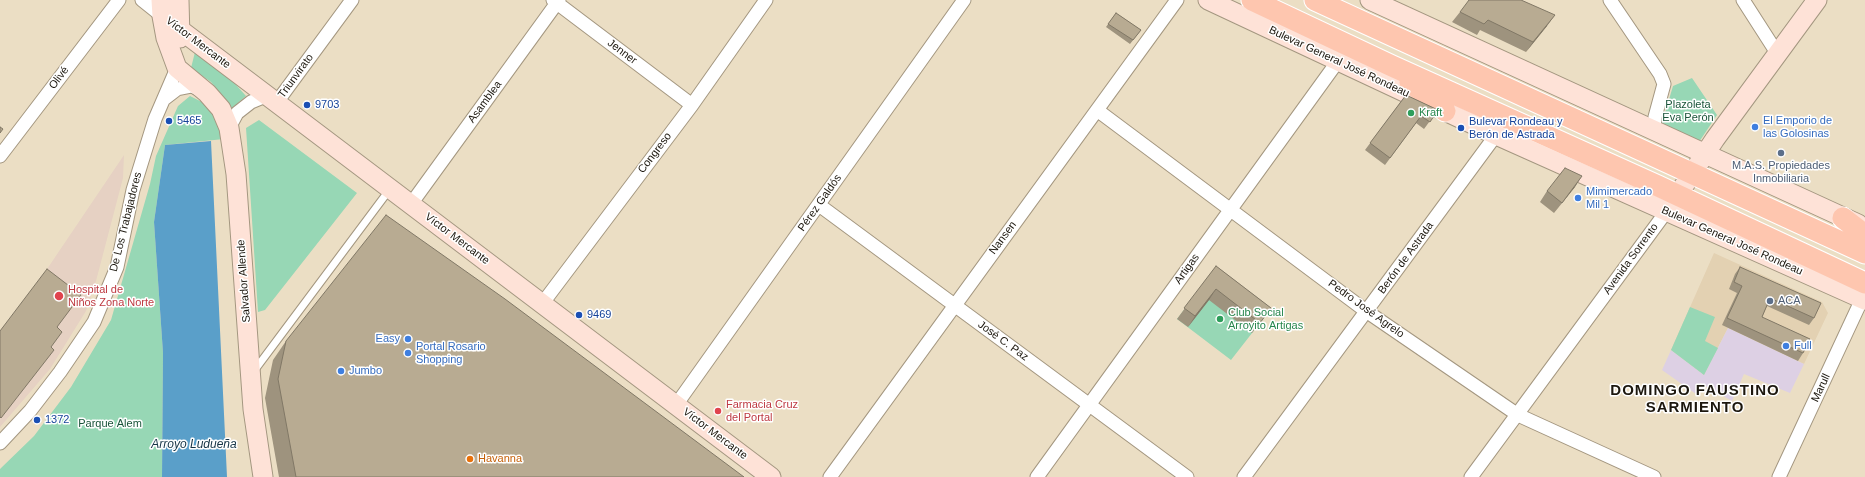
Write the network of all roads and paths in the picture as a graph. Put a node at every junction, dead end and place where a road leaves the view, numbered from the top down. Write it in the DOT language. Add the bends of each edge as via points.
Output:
graph roads {
  1 [pos="119,0"];
  2 [pos="142,0"];
  3 [pos="179,0"];
  4 [pos="352,0"];
  5 [pos="766,0"];
  6 [pos="964,0"];
  7 [pos="1176,0"];
  8 [pos="1208,0"];
  9 [pos="1252,0"];
  10 [pos="1315,0"];
  11 [pos="1610,0"];
  12 [pos="1743,0"];
  13 [pos="1817,0"];
  14 [pos="556,1"];
  15 [pos="1381,2"];
  16 [pos="161,8"];
  17 [pos="180,31"];
  18 [pos="1777,53"];
  19 [pos="174,61"];
  20 [pos="1338,61"];
  21 [pos="1392,66"];
  22 [pos="207,93"];
  23 [pos="164,99"];
  24 [pos="277,102"];
  25 [pos="692,105"];
  26 [pos="1097,110"];
  27 [pos="1445,111"];
  28 [pos="229,128"];
  29 [pos="1654,130"];
  30 [pos="1496,135"];
  31 [pos="1705,154"];
  32 [pos="0,156"];
  33 [pos="1691,175"];
  34 [pos="390,188"];
  35 [pos="411,204"];
  36 [pos="1672,204"];
  37 [pos="819,205"];
  38 [pos="1231,209"];
  39 [pos="1843,218"];
  40 [pos="1865,228"];
  41 [pos="1865,235"];
  42 [pos="1865,253"];
  43 [pos="1864,295"];
  44 [pos="542,304"];
  45 [pos="955,305"];
  46 [pos="1366,311"];
  47 [pos="250,376"];
  48 [pos="676,405"];
  49 [pos="1089,405"];
  50 [pos="1518,415"];
  51 [pos="0,443"];
  52 [pos="263,477"];
  53 [pos="771,477"];
  54 [pos="830,477"];
  55 [pos="1037,477"];
  56 [pos="1187,477"];
  57 [pos="1244,477"];
  58 [pos="1471,477"];
  59 [pos="1654,477"];
  60 [pos="1779,477"];
  1 -- 32 [label="street, Olivé"];
  2 -- 16 [label="street, Víctor Mercante"];
  3 -- 17 [label="main road"];
  4 -- 24 [label="street, Triunvirato"];
  5 -- 25 [label="street, Congreso"];
  6 -- 37 [label="street, Pérez Galdós"];
  7 -- 26 [label="street, Nansen"];
  8 -- 20 [label="main road, Bulevar General José Rondeau"];
  9 -- 21 [label="main road, Bulevar General José Rondeau"];
  10 -- 33 [label="main road"];
  11 -- 29 [label="street" via="1660,74 1664,84"];
  12 -- 18 [label="street"];
  13 -- 18 [label="main road, Avenida Sorrento"];
  14 -- 25 [label="street, Jenner"];
  14 -- 35 [label="street, Asamblea"];
  15 -- 29 [label="main road"];
  16 -- 17 [label="main road, Víctor Mercante"];
  16 -- 19 [label="main road"];
  17 -- 19 [label="main road"];
  17 -- 24 [label="main road, Víctor Mercante"];
  18 -- 31 [label="main road, Avenida Sorrento"];
  19 -- 22 [label="main road, Salvador Allende"];
  19 -- 23 [label="street, De Los Trabajadores"];
  20 -- 27 [label="main road, Bulevar General José Rondeau"];
  20 -- 38 [label="street, Artigas"];
  21 -- 27 [label="main road"];
  21 -- 36 [label="main road, Bulevar General José Rondeau"];
  22 -- 23 [label="street, Salvador Allende" via="192,86 177,89"];
  22 -- 28 [label="main road, Salvador Allende" via="221,109"];
  23 -- 51 [label="street, De Los Trabajadores" via="155,119 133,190 117,267 94,322 30,411"];
  24 -- 28 [label="street, Triunvirato" via="263,97 250,102 237,112"];
  24 -- 34 [label="main road, Víctor Mercante"];
  25 -- 44 [label="street, Congreso"];
  26 -- 38 [label="street, Pedro José Agrelo"];
  26 -- 45 [label="street, Nansen"];
  27 -- 30 [label="main road, Bulevar General José Rondeau"];
  28 -- 47 [label="main road, Salvador Allende" via="236,174"];
  29 -- 31 [label="main road"];
  30 -- 36 [label="main road, Bulevar General José Rondeau"];
  30 -- 46 [label="street, Berón de Astrada"];
  31 -- 33 [label="main road, Avenida Sorrento"];
  31 -- 39 [label="main road"];
  33 -- 36 [label="main road, Avenida Sorrento"];
  33 -- 42 [label="main road"];
  34 -- 35 [label="main road, Víctor Mercante"];
  34 -- 47 [label="lane"];
  35 -- 44 [label="main road, Víctor Mercante"];
  36 -- 43 [label="main road, Bulevar General José Rondeau"];
  36 -- 43 [label="main road, Bulevar General José Rondeau" via="1817,259"];
  36 -- 50 [label="street, Avenida Sorrento"];
  37 -- 45 [label="street, José C. Paz"];
  37 -- 48 [label="street, Pérez Galdós"];
  38 -- 46 [label="street, Pedro José Agrelo"];
  38 -- 49 [label="street, Artigas"];
  39 -- 40 [label="main road"];
  39 -- 41 [label="main road"];
  43 -- 60 [label="street, Marull"];
  44 -- 48 [label="main road, Víctor Mercante"];
  45 -- 49 [label="street, José C. Paz"];
  45 -- 54 [label="street, Nansen"];
  46 -- 50 [label="street, Pedro José Agrelo"];
  46 -- 57 [label="street, Berón de Astrada"];
  47 -- 52 [label="main road, Salvador Allende"];
  48 -- 53 [label="main road, Víctor Mercante"];
  49 -- 55 [label="street, Artigas"];
  49 -- 56 [label="street, José C. Paz"];
  50 -- 58 [label="street, Avenida Sorrento"];
  50 -- 59 [label="street, Pedro José Agrelo"];
}
